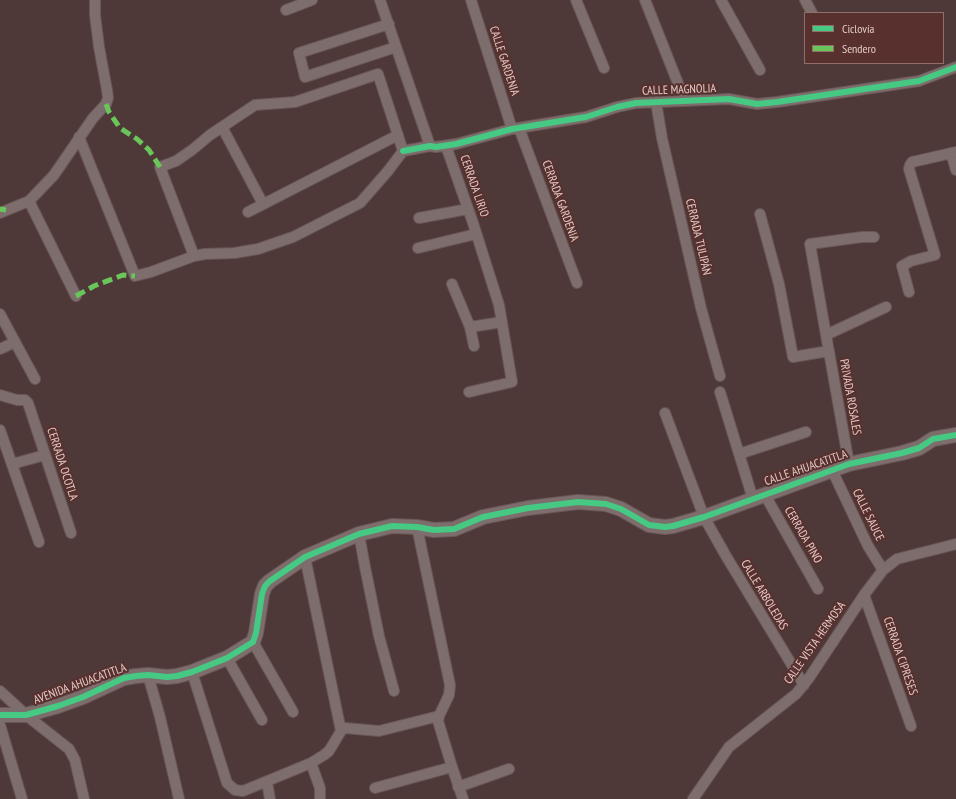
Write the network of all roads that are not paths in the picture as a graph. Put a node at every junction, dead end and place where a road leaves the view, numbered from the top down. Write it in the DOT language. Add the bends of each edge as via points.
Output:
graph roads {
  1 [pos="95,0"];
  2 [pos="380,0"];
  3 [pos="471,0"];
  4 [pos="576,0"];
  5 [pos="645,0"];
  6 [pos="721,0"];
  7 [pos="805,0"];
  8 [pos="307,1"];
  9 [pos="286,10"];
  10 [pos="811,12"];
  11 [pos="389,24"];
  12 [pos="396,47"];
  13 [pos="956,67"];
  14 [pos="604,68"];
  15 [pos="760,70"];
  16 [pos="685,101"];
  17 [pos="656,102"];
  18 [pos="222,127"];
  19 [pos="516,128"];
  20 [pos="398,135"];
  21 [pos="79,137"];
  22 [pos="430,146"];
  23 [pos="446,146"];
  24 [pos="403,151"];
  25 [pos="954,153"];
  26 [pos="956,170"];
  27 [pos="29,201"];
  28 [pos="263,204"];
  29 [pos="468,210"];
  30 [pos="248,212"];
  31 [pos="0,213"];
  32 [pos="760,214"];
  33 [pos="418,218"];
  34 [pos="476,234"];
  35 [pos="874,237"];
  36 [pos="418,248"];
  37 [pos="194,256"];
  38 [pos="577,283"];
  39 [pos="452,284"];
  40 [pos="909,292"];
  41 [pos="76,296"];
  42 [pos="886,307"];
  43 [pos="0,314"];
  44 [pos="502,322"];
  45 [pos="470,327"];
  46 [pos="826,334"];
  47 [pos="15,342"];
  48 [pos="474,346"];
  49 [pos="0,349"];
  50 [pos="829,351"];
  51 [pos="720,376"];
  52 [pos="35,380"];
  53 [pos="469,392"];
  54 [pos="720,392"];
  55 [pos="0,395"];
  56 [pos="665,413"];
  57 [pos="806,432"];
  58 [pos="956,435"];
  59 [pos="1,437"];
  60 [pos="739,454"];
  61 [pos="45,455"];
  62 [pos="12,464"];
  63 [pos="849,464"];
  64 [pos="832,470"];
  65 [pos="759,497"];
  66 [pos="704,517"];
  67 [pos="417,527"];
  68 [pos="71,532"];
  69 [pos="359,534"];
  70 [pos="39,542"];
  71 [pos="956,544"];
  72 [pos="305,557"];
  73 [pos="883,570"];
  74 [pos="818,589"];
  75 [pos="864,595"];
  76 [pos="253,642"];
  77 [pos="227,658"];
  78 [pos="192,672"];
  79 [pos="148,675"];
  80 [pos="804,685"];
  81 [pos="0,691"];
  82 [pos="394,691"];
  83 [pos="293,712"];
  84 [pos="0,715"];
  85 [pos="26,715"];
  86 [pos="439,716"];
  87 [pos="262,720"];
  88 [pos="0,725"];
  89 [pos="910,726"];
  90 [pos="341,731"];
  91 [pos="311,763"];
  92 [pos="452,767"];
  93 [pos="509,769"];
  94 [pos="267,782"];
  95 [pos="458,787"];
  96 [pos="376,788"];
  97 [pos="22,799"];
  98 [pos="84,799"];
  99 [pos="179,799"];
  100 [pos="270,799"];
  101 [pos="320,799"];
  102 [pos="463,799"];
  103 [pos="692,799"];
  1 -- 21 [label="street" via="99,46 108,98"];
  2 -- 11 [label="street"];
  3 -- 19 [label="street, CALLE GARDENIA"];
  4 -- 14 [label="street"];
  5 -- 16 [label="street"];
  6 -- 15 [label="street"];
  7 -- 10 [label="street"];
  8 -- 9 [label="street"];
  11 -- 12 [label="street"];
  11 -- 12 [label="street" via="299,53 305,77"];
  12 -- 22 [label="street"];
  13 -- 16 [label="street, CALLE MAGNOLIA" via="919,81 777,102 756,104 729,99"];
  16 -- 17 [label="street, CALLE MAGNOLIA"];
  17 -- 19 [label="street, CALLE MAGNOLIA" via="636,103 586,117"];
  17 -- 51 [label="street, CERRADA TULIPÁN" via="690,265"];
  18 -- 20 [label="street" via="255,105 294,102 378,74"];
  18 -- 28 [label="street"];
  18 -- 37 [label="street" via="176,161 160,167"];
  19 -- 23 [label="street, CALLE MAGNOLIA"];
  19 -- 38 [label="street, CERRADA GARDENIA"];
  20 -- 24 [label="street"];
  20 -- 28 [label="street"];
  21 -- 27 [label="street" via="54,175"];
  21 -- 37 [label="street" via="135,276"];
  22 -- 23 [label="street, CALLE MAGNOLIA"];
  22 -- 24 [label="street, CALLE MAGNOLIA"];
  23 -- 29 [label="street, CERRADA LIRIO"];
  24 -- 37 [label="street" via="360,203 293,237 258,249"];
  25 -- 26 [label="street"];
  25 -- 40 [label="street" via="912,162 910,165 909,169 935,254 902,266"];
  27 -- 31 [label="street"];
  27 -- 41 [label="street"];
  28 -- 30 [label="street"];
  29 -- 33 [label="street"];
  29 -- 34 [label="street, CERRADA LIRIO"];
  32 -- 50 [label="street" via="779,284 793,357"];
  34 -- 36 [label="street, CERRADA LIRIO"];
  34 -- 44 [label="street, CERRADA LIRIO"];
  35 -- 46 [label="street, PRIVADA ROSALES" via="810,244"];
  39 -- 45 [label="street"];
  42 -- 46 [label="street"];
  43 -- 47 [label="street"];
  44 -- 45 [label="street"];
  44 -- 53 [label="street, CERRADA LIRIO" via="512,382"];
  45 -- 48 [label="street"];
  46 -- 50 [label="street, PRIVADA ROSALES"];
  47 -- 49 [label="street"];
  47 -- 52 [label="street"];
  50 -- 63 [label="street, PRIVADA ROSALES"];
  54 -- 60 [label="street, CERRADA PINO"];
  55 -- 61 [label="street, CERRADA OCOTLA" via="28,403"];
  56 -- 66 [label="street, CALLE ARBOLEDAS"];
  57 -- 60 [label="street"];
  58 -- 63 [label="street, CALLE AHUACATITLA" via="933,439 919,448 902,453"];
  59 -- 62 [label="street"];
  60 -- 65 [label="street, CERRADA PINO"];
  61 -- 62 [label="street"];
  61 -- 68 [label="street, CERRADA OCOTLA"];
  62 -- 70 [label="street"];
  63 -- 64 [label="street, CALLE AHUACATITLA"];
  64 -- 65 [label="street, CALLE AHUACATITLA"];
  64 -- 73 [label="street, CALLE SAUCE" via="868,546"];
  65 -- 66 [label="street, CALLE AHUACATITLA"];
  65 -- 74 [label="street, CERRADA PINO"];
  66 -- 67 [label="street, CALLE AHUACATITLA" via="665,527 649,524 606,504 578,502 483,516 454,529 434,530"];
  66 -- 80 [label="street, CALLE ARBOLEDAS"];
  67 -- 69 [label="street" via="392,526"];
  67 -- 86 [label="street" via="450,685 449,695"];
  69 -- 72 [label="street"];
  69 -- 82 [label="street"];
  71 -- 73 [label="street, CALLE VISTA HERMOSA" via="897,560"];
  72 -- 76 [label="street" via="265,586"];
  72 -- 90 [label="street"];
  73 -- 75 [label="street, CALLE VISTA HERMOSA"];
  75 -- 80 [label="street, CALLE VISTA HERMOSA"];
  75 -- 89 [label="street, CERRADA CIPRESES"];
  76 -- 77 [label="street, AVENIDA AHUACATITLA"];
  76 -- 83 [label="street"];
  77 -- 78 [label="street, AVENIDA AHUACATITLA"];
  77 -- 87 [label="street"];
  78 -- 79 [label="street, AVENIDA AHUACATITLA" via="167,677"];
  78 -- 94 [label="street" via="227,783 235,790 243,791"];
  79 -- 85 [label="street, AVENIDA AHUACATITLA" via="124,678 72,701"];
  79 -- 99 [label="street"];
  80 -- 103 [label="street, CALLE VISTA HERMOSA" via="729,747"];
  81 -- 85 [label="street"];
  84 -- 85 [label="street, AVENIDA AHUACATITLA"];
  85 -- 98 [label="street" via="69,749"];
  86 -- 90 [label="street" via="379,731 345,728"];
  86 -- 92 [label="street" via="439,726"];
  88 -- 97 [label="street"];
  90 -- 91 [label="street" via="329,751"];
  91 -- 94 [label="street"];
  91 -- 101 [label="street" via="320,788"];
  92 -- 95 [label="street"];
  92 -- 96 [label="street"];
  93 -- 95 [label="street"];
  94 -- 100 [label="street"];
  95 -- 102 [label="street"];
}
